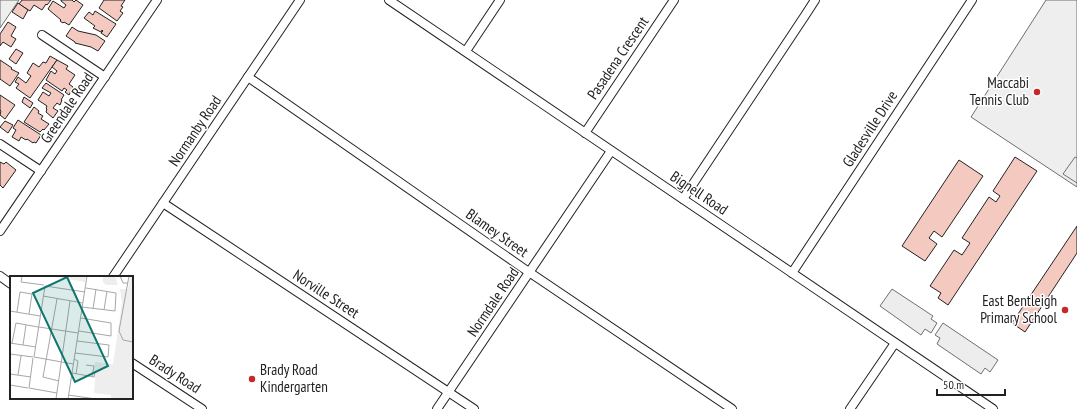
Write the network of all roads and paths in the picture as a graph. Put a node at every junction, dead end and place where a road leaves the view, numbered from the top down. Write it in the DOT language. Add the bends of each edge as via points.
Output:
graph roads {
  1 [pos="157,0"];
  2 [pos="300,0"];
  3 [pos="389,0"];
  4 [pos="500,0"];
  5 [pos="674,0"];
  6 [pos="815,0"];
  7 [pos="972,0"];
  8 [pos="42,35"];
  9 [pos="466,51"];
  10 [pos="105,77"];
  11 [pos="248,78"];
  12 [pos="585,133"];
  13 [pos="0,144"];
  14 [pos="612,151"];
  15 [pos="41,171"];
  16 [pos="683,199"];
  17 [pos="163,204"];
  18 [pos="0,231"];
  19 [pos="530,272"];
  20 [pos="792,273"];
  21 [pos="0,276"];
  22 [pos="114,276"];
  23 [pos="10,283"];
  24 [pos="895,343"];
  25 [pos="133,364"];
  26 [pos="449,392"];
  27 [pos="202,409"];
  28 [pos="437,409"];
  29 [pos="474,409"];
  30 [pos="732,409"];
  31 [pos="850,409"];
  32 [pos="993,409"];
  1 -- 10 [label="street, Greendale Road"];
  2 -- 11 [label="street, Normanby Road"];
  3 -- 9 [label="street, Bignell Road"];
  4 -- 9 [label="street"];
  5 -- 12 [label="street, Pasadena Crescent"];
  6 -- 16 [label="street"];
  7 -- 20 [label="street, Gladesville Drive"];
  8 -- 10 [label="street"];
  9 -- 12 [label="street, Bignell Road"];
  10 -- 15 [label="street, Greendale Road"];
  11 -- 17 [label="street, Normanby Road"];
  11 -- 19 [label="street, Blamey Street"];
  12 -- 14 [label="street, Bignell Road"];
  13 -- 15 [label="street"];
  14 -- 16 [label="street, Bignell Road"];
  14 -- 19 [label="street, Normdale Road"];
  15 -- 18 [label="street, Greendale Road"];
  16 -- 20 [label="street, Bignell Road"];
  17 -- 22 [label="street, Normanby Road"];
  17 -- 26 [label="street, Norville Street"];
  19 -- 26 [label="street, Normdale Road"];
  19 -- 30 [label="street, Blamey Street"];
  20 -- 24 [label="street, Bignell Road"];
  21 -- 23 [label="street"];
  24 -- 31 [label="street"];
  24 -- 32 [label="street, Bignell Road"];
  25 -- 27 [label="street, Brady Road"];
  26 -- 28 [label="street, Normdale Road"];
  26 -- 29 [label="street, Norville Street"];
}
